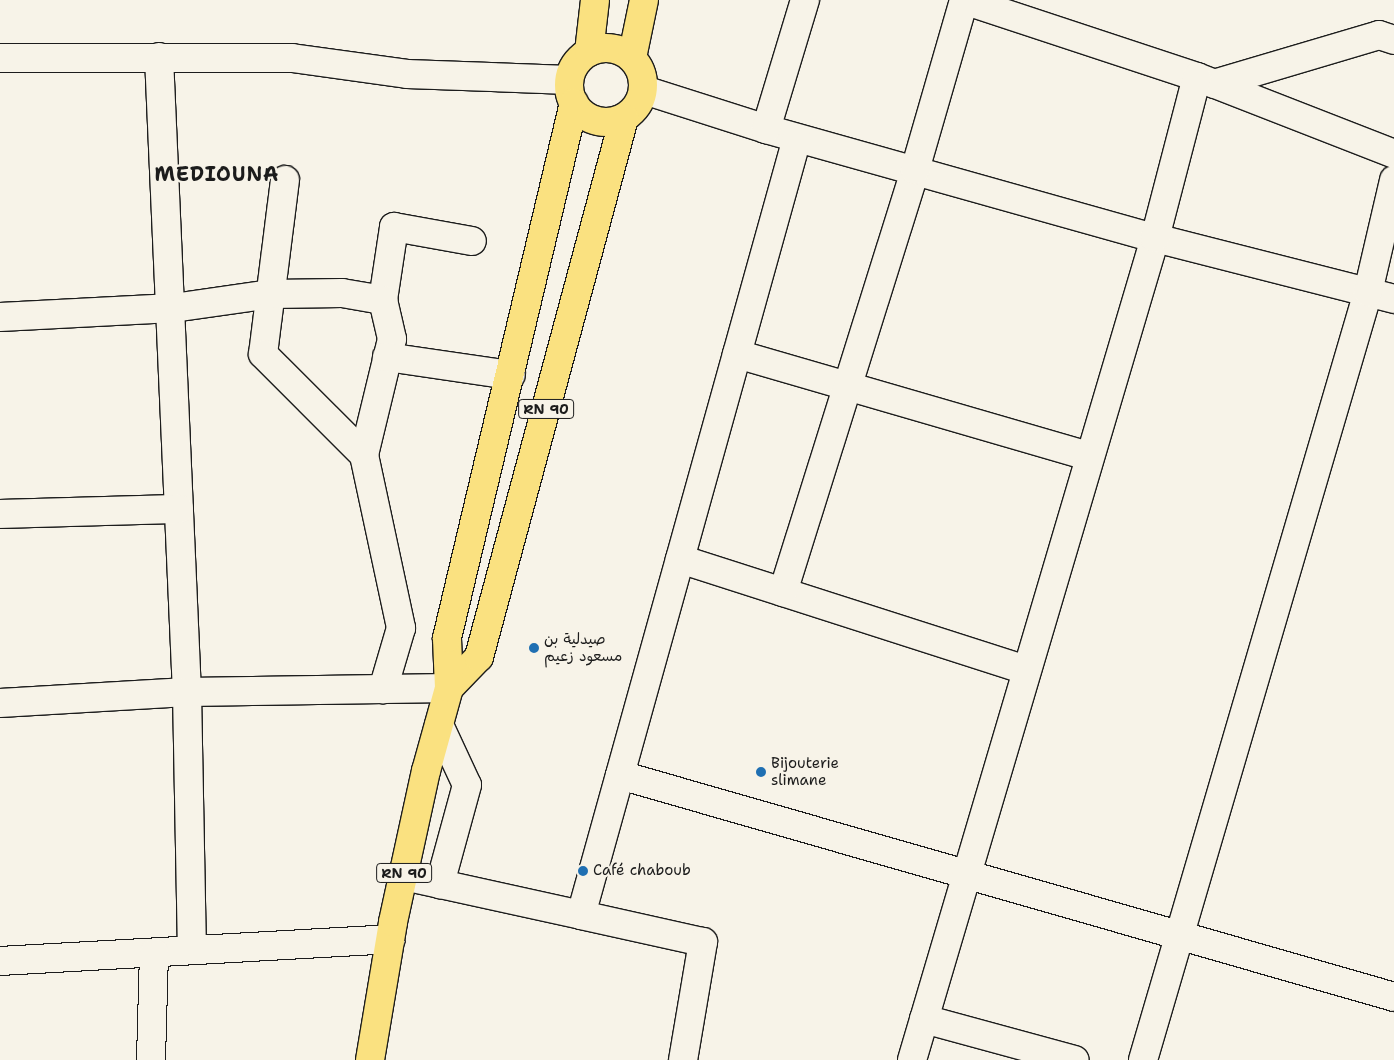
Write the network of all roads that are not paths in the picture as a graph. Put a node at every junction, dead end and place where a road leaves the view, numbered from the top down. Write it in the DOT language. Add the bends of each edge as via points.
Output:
graph roads {
  1 [pos="595,0"];
  2 [pos="644,0"];
  3 [pos="804,0"];
  4 [pos="964,0"];
  5 [pos="1394,40"];
  6 [pos="589,52"];
  7 [pos="159,57"];
  8 [pos="0,58"];
  9 [pos="632,58"];
  10 [pos="1206,81"];
  11 [pos="644,90"];
  12 [pos="572,92"];
  13 [pos="624,118"];
  14 [pos="766,129"];
  15 [pos="797,138"];
  16 [pos="1394,154"];
  17 [pos="915,170"];
  18 [pos="285,180"];
  19 [pos="1394,180"];
  20 [pos="1155,238"];
  21 [pos="472,241"];
  22 [pos="1368,292"];
  23 [pos="270,294"];
  24 [pos="1394,299"];
  25 [pos="383,300"];
  26 [pos="173,308"];
  27 [pos="0,317"];
  28 [pos="737,354"];
  29 [pos="387,358"];
  30 [pos="511,375"];
  31 [pos="847,384"];
  32 [pos="364,455"];
  33 [pos="1089,456"];
  34 [pos="178,509"];
  35 [pos="0,514"];
  36 [pos="680,559"];
  37 [pos="783,592"];
  38 [pos="1025,670"];
  39 [pos="449,688"];
  40 [pos="382,689"];
  41 [pos="187,692"];
  42 [pos="0,702"];
  43 [pos="439,725"];
  44 [pos="620,775"];
  45 [pos="965,872"];
  46 [pos="404,876"];
  47 [pos="440,884"];
  48 [pos="581,915"];
  49 [pos="1181,933"];
  50 [pos="390,939"];
  51 [pos="192,949"];
  52 [pos="154,953"];
  53 [pos="0,961"];
  54 [pos="1392,987"];
  55 [pos="924,1019"];
  56 [pos="152,1060"];
  57 [pos="370,1060"];
  58 [pos="683,1060"];
  59 [pos="912,1060"];
  60 [pos="1075,1060"];
  61 [pos="1143,1060"];
  1 -- 6 [label="main road"];
  2 -- 9 [label="main road"];
  3 -- 14 [label="street"];
  4 -- 10 [label="street"];
  4 -- 17 [label="street"];
  5 -- 10 [label="street" via="1379,35"];
  6 -- 9 [label="main road" via="612,48"];
  6 -- 12 [label="main road, RN 90" via="580,59"];
  7 -- 8 [label="street"];
  7 -- 12 [label="street" via="292,58"];
  7 -- 26 [label="street"];
  9 -- 11 [label="main road" via="640,68"];
  10 -- 16 [label="street"];
  10 -- 20 [label="street"];
  11 -- 13 [label="main road, RN 90" via="633,111"];
  11 -- 14 [label="street"];
  12 -- 13 [label="main road" via="590,119 613,122"];
  12 -- 30 [label="main road, RN 90"];
  13 -- 39 [label="main road, RN 90" via="479,657"];
  14 -- 15 [label="street"];
  15 -- 17 [label="street"];
  15 -- 28 [label="street"];
  17 -- 20 [label="street"];
  17 -- 31 [label="street"];
  18 -- 23 [label="street" via="277,264"];
  19 -- 22 [label="street"];
  20 -- 22 [label="street"];
  20 -- 33 [label="street"];
  21 -- 25 [label="street" via="394,227"];
  22 -- 24 [label="street"];
  22 -- 49 [label="street"];
  23 -- 25 [label="street" via="342,293"];
  23 -- 26 [label="street"];
  23 -- 32 [label="street" via="263,354"];
  25 -- 29 [label="street" via="392,339"];
  26 -- 27 [label="street"];
  26 -- 34 [label="street"];
  28 -- 31 [label="street"];
  28 -- 36 [label="street"];
  29 -- 30 [label="street"];
  29 -- 32 [label="street"];
  30 -- 39 [label="main road, RN 90" via="447,638"];
  31 -- 33 [label="street"];
  31 -- 37 [label="street"];
  32 -- 40 [label="street" via="401,628"];
  33 -- 38 [label="street"];
  34 -- 35 [label="street"];
  34 -- 41 [label="street"];
  36 -- 37 [label="street"];
  36 -- 44 [label="street"];
  37 -- 38 [label="street"];
  38 -- 45 [label="street"];
  39 -- 40 [label="street"];
  39 -- 43 [label="main road, RN 90"];
  40 -- 41 [label="street"];
  41 -- 42 [label="street"];
  41 -- 51 [label="street"];
  43 -- 46 [label="main road, RN 90"];
  43 -- 47 [label="street" via="467,785"];
  44 -- 45 [label="street"];
  44 -- 48 [label="street"];
  45 -- 49 [label="street"];
  45 -- 55 [label="street"];
  46 -- 47 [label="street"];
  46 -- 50 [label="main road, RN 90"];
  47 -- 48 [label="street"];
  48 -- 58 [label="street" via="703,942"];
  49 -- 54 [label="street"];
  49 -- 61 [label="street"];
  50 -- 51 [label="street"];
  50 -- 57 [label="main road, RN 90"];
  51 -- 52 [label="street"];
  52 -- 53 [label="street"];
  52 -- 56 [label="street"];
  55 -- 59 [label="street"];
  55 -- 60 [label="street"];
}
